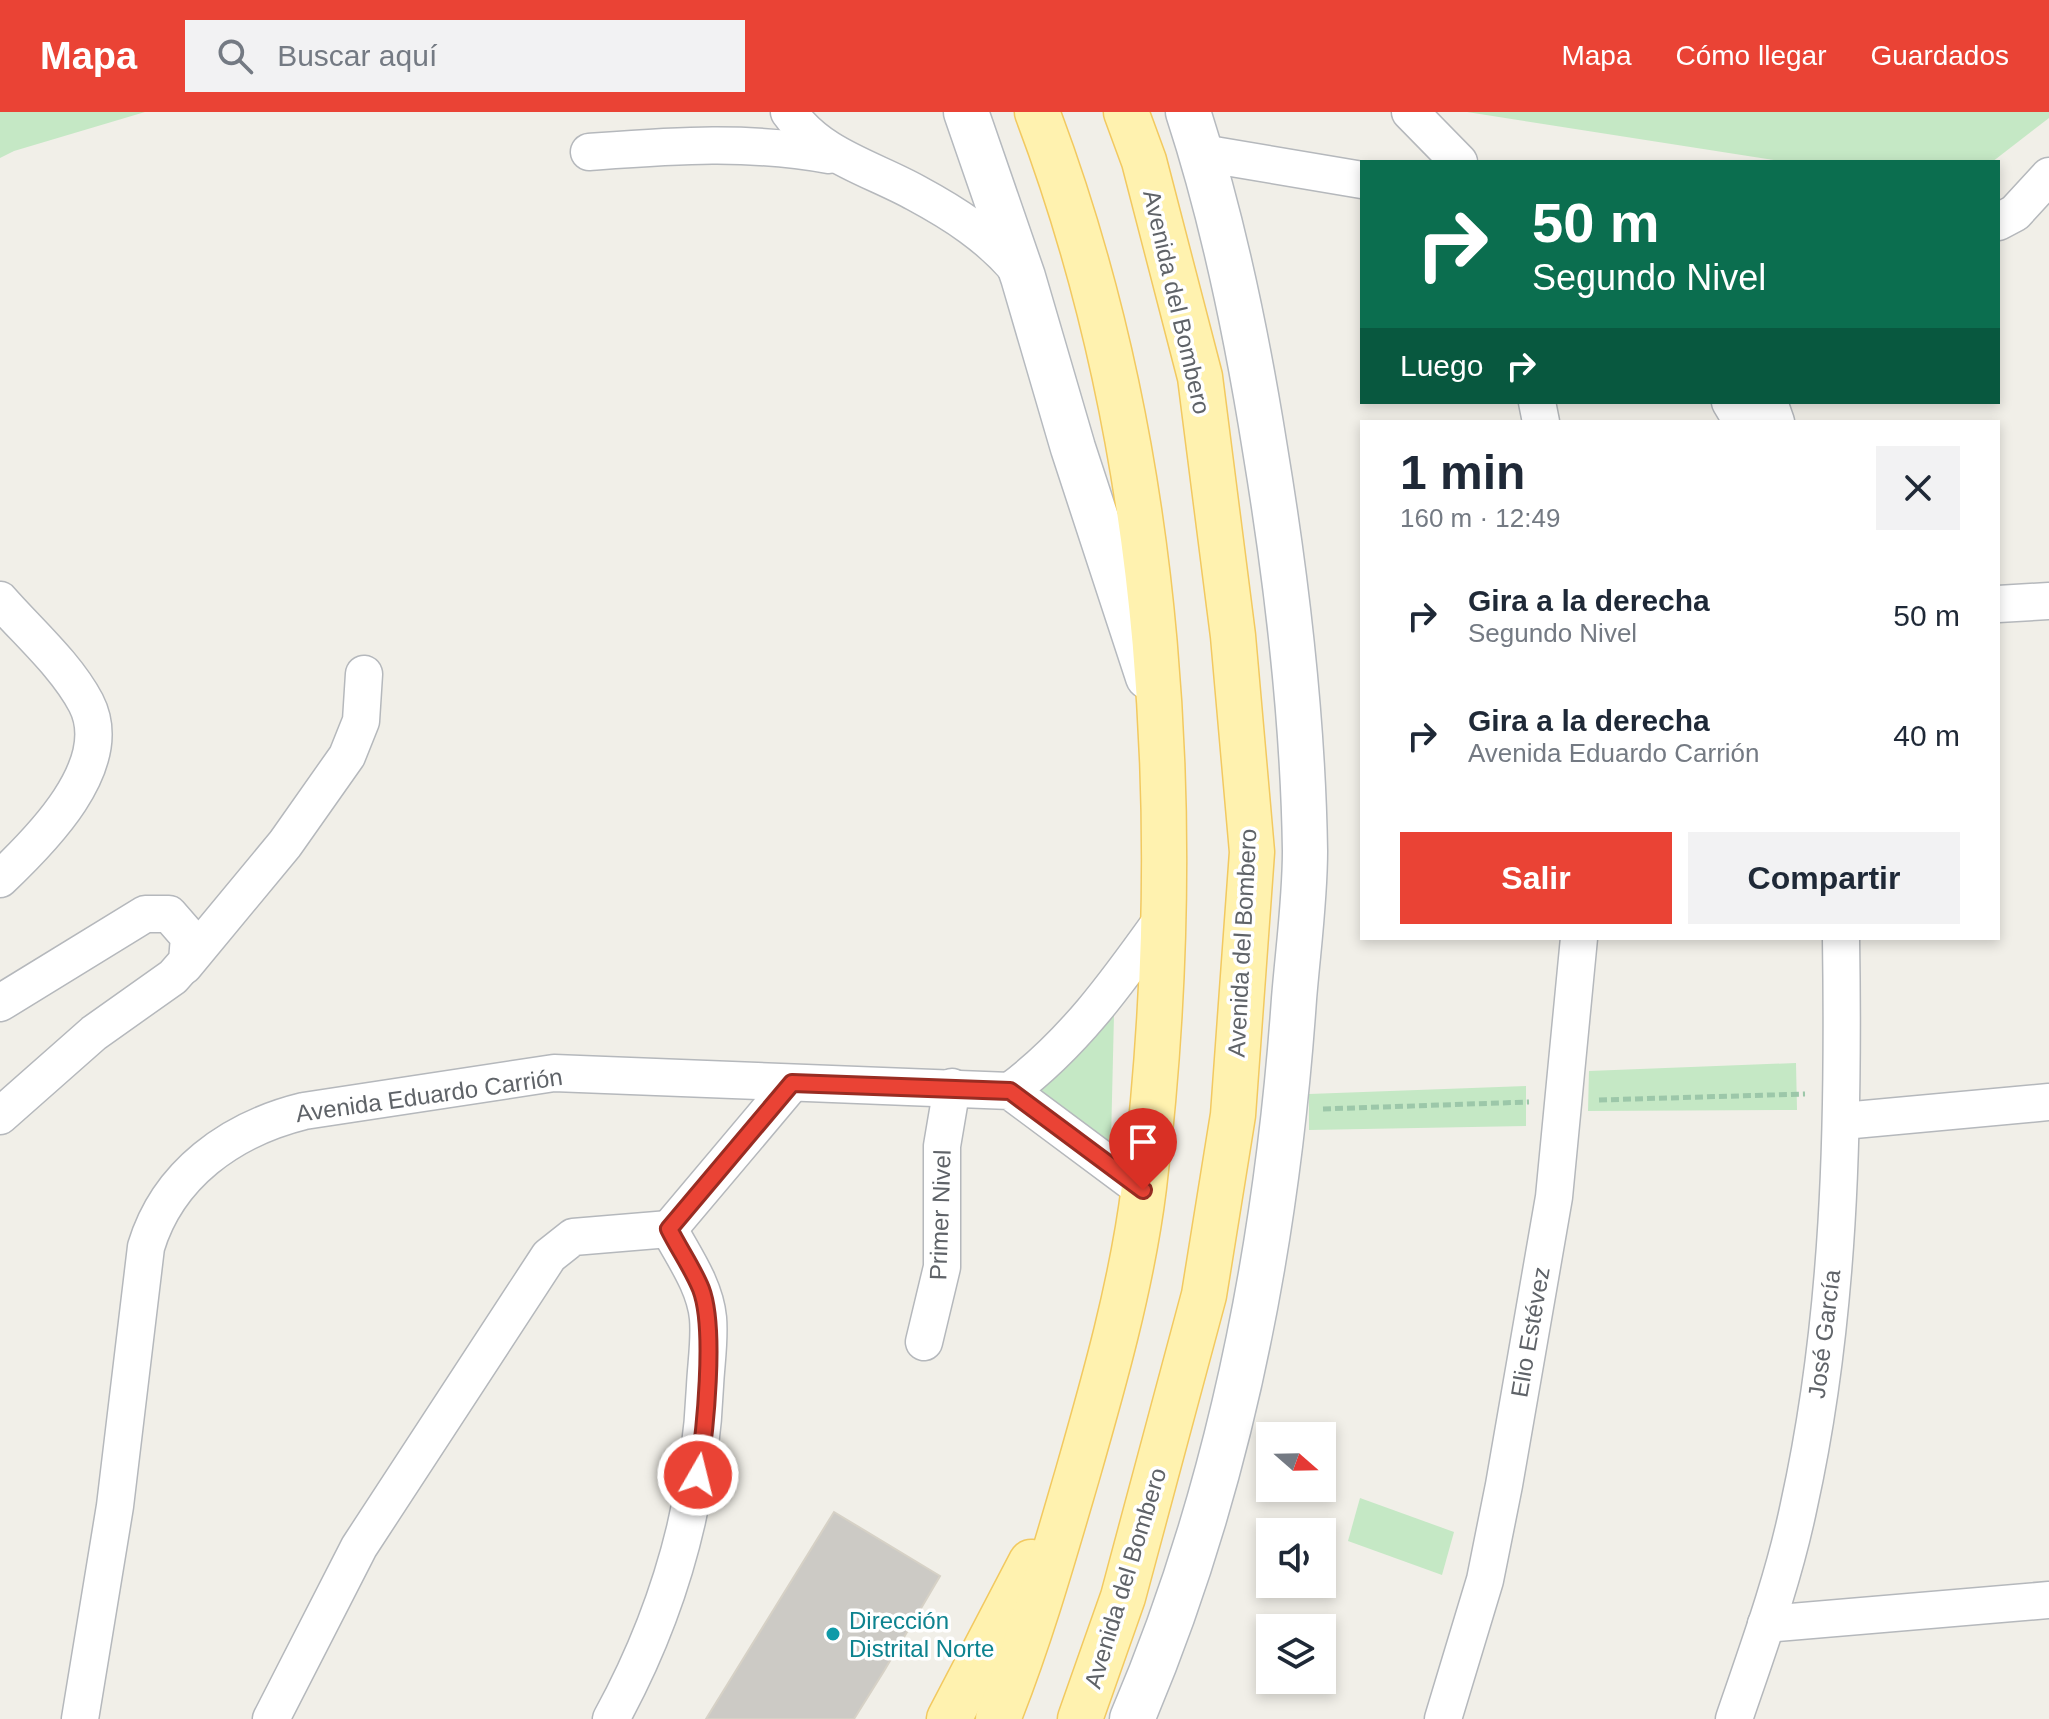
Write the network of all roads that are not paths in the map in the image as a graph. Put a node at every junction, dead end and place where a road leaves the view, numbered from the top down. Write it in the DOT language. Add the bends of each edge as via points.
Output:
graph roads {
  1 [pos="789,112"];
  2 [pos="966,112"];
  3 [pos="1037,112"];
  4 [pos="1126,112"];
  5 [pos="1188,112"];
  6 [pos="1410,112"];
  7 [pos="589,152"];
  8 [pos="1202,153"];
  9 [pos="843,158"];
  10 [pos="1457,160"];
  11 [pos="2049,176"];
  12 [pos="1360,180"];
  13 [pos="2000,221"];
  14 [pos="1023,277"];
  15 [pos="0,600"];
  16 [pos="2049,601"];
  17 [pos="2000,604"];
  18 [pos="364,674"];
  19 [pos="1158,707"];
  20 [pos="0,879"];
  21 [pos="1161,921"];
  22 [pos="1579,940"];
  23 [pos="1841,940"];
  24 [pos="184,966"];
  25 [pos="0,1003"];
  26 [pos="792,1083"];
  27 [pos="952,1087"];
  28 [pos="1010,1091"];
  29 [pos="2049,1102"];
  30 [pos="0,1116"];
  31 [pos="1843,1121"];
  32 [pos="1143,1190"];
  33 [pos="669,1229"];
  34 [pos="924,1342"];
  35 [pos="1082,1459"];
  36 [pos="2049,1600"];
  37 [pos="1766,1624"];
  38 [pos="80,1719"];
  39 [pos="271,1719"];
  40 [pos="611,1719"];
  41 [pos="949,1719"];
  42 [pos="998,1719"];
  43 [pos="1080,1719"];
  44 [pos="1132,1719"];
  45 [pos="1443,1719"];
  46 [pos="1734,1719"];
  1 -- 9 [label="street" via="815,142"];
  2 -- 14 [label="main road"];
  3 -- 19 [label="main road" via="1096,308 1131,464"];
  4 -- 43 [label="main road, Avenida del Bombero" via="1144,161 1200,377 1233,636 1252,852 1233,1115 1204,1295 1127,1583"];
  5 -- 8 [label="main road, Avenida del Bombero"];
  6 -- 10 [label="street"];
  7 -- 9 [label="street" via="775,145"];
  8 -- 12 [label="street"];
  8 -- 44 [label="main road, Avenida del Bombero" via="1248,341 1289,596 1305,853 1286,1111 1255,1303 1220,1471"];
  9 -- 14 [label="street" via="970,224"];
  11 -- 13 [label="street" via="2015,213"];
  14 -- 19 [label="main road"];
  15 -- 20 [label="street" via="75,686 91,728 85,767 62,815"];
  16 -- 17 [label="street"];
  18 -- 24 [label="street" via="361,721 347,756 275,856"];
  19 -- 21 [label="main road"];
  21 -- 28 [label="street" via="1091,1018"];
  21 -- 32 [label="main road"];
  22 -- 45 [label="street, Elio Estévez" via="1554,1197 1485,1580"];
  23 -- 31 [label="street, José García"];
  24 -- 25 [label="street" via="191,946 186,930 169,914 151,913"];
  24 -- 30 [label="street" via="49,1069"];
  26 -- 27 [label="street, Avenida Eduardo Carrión"];
  26 -- 33 [label="street"];
  26 -- 38 [label="street, Avenida Eduardo Carrión" via="554,1073 319,1108 270,1119 210,1154 180,1180 161,1207 146,1247 115,1506"];
  27 -- 28 [label="street, Avenida Eduardo Carrión"];
  27 -- 34 [label="street, Primer Nivel" via="942,1146 942,1267"];
  28 -- 32 [label="street"];
  29 -- 31 [label="street"];
  31 -- 37 [label="street, José García" via="1815,1409 1799,1505"];
  32 -- 35 [label="main road" via="1118,1321"];
  33 -- 39 [label="street" via="573,1237 549,1256 359,1547"];
  33 -- 40 [label="street" via="701,1290 708,1318 702,1449 688,1527 651,1638"];
  35 -- 41 [label="main road"];
  35 -- 42 [label="main road" via="1029,1643"];
  36 -- 37 [label="street"];
  37 -- 46 [label="street, José García"];
}
